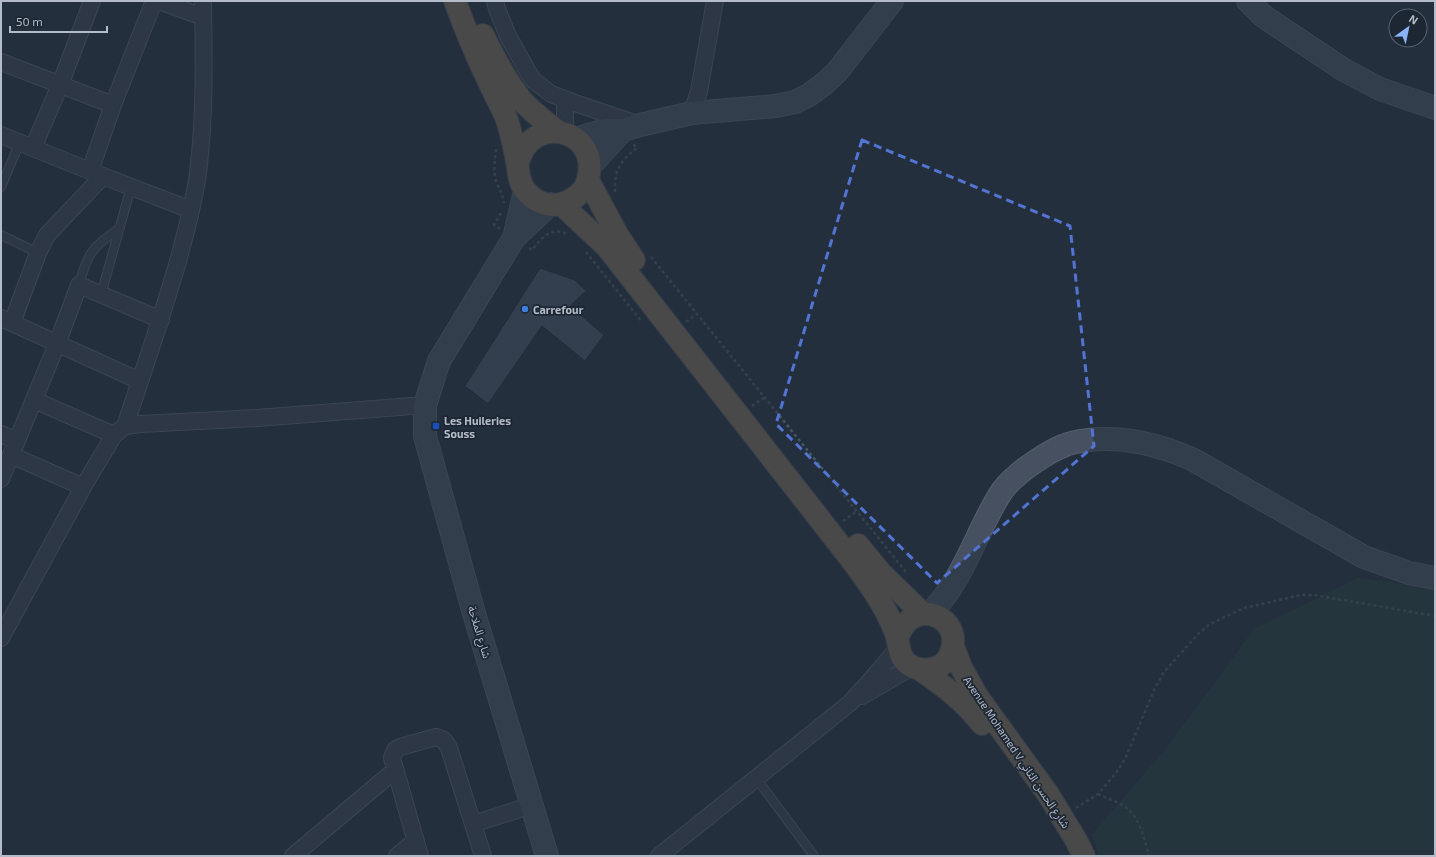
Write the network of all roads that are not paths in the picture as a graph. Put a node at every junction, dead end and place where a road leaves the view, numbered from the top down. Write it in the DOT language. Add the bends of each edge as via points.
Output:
graph roads {
  1 [pos="92,1"];
  2 [pos="154,1"];
  3 [pos="159,1"];
  4 [pos="203,1"];
  5 [pos="455,1"];
  6 [pos="469,1"];
  7 [pos="495,1"];
  8 [pos="715,1"];
  9 [pos="892,1"];
  10 [pos="1248,1"];
  11 [pos="203,17"];
  12 [pos="1,62"];
  13 [pos="60,85"];
  14 [pos="566,100"];
  15 [pos="113,105"];
  16 [pos="1435,108"];
  17 [pos="692,113"];
  18 [pos="632,127"];
  19 [pos="1,135"];
  20 [pos="566,135"];
  21 [pos="26,145"];
  22 [pos="518,163"];
  23 [pos="97,173"];
  24 [pos="589,173"];
  25 [pos="1,187"];
  26 [pos="131,187"];
  27 [pos="525,191"];
  28 [pos="556,204"];
  29 [pos="191,210"];
  30 [pos="120,228"];
  31 [pos="1,235"];
  32 [pos="513,237"];
  33 [pos="38,253"];
  34 [pos="79,285"];
  35 [pos="101,295"];
  36 [pos="161,320"];
  37 [pos="7,321"];
  38 [pos="57,344"];
  39 [pos="140,380"];
  40 [pos="34,400"];
  41 [pos="425,405"];
  42 [pos="119,430"];
  43 [pos="1,434"];
  44 [pos="14,448"];
  45 [pos="1,479"];
  46 [pos="83,487"];
  47 [pos="1435,578"];
  48 [pos="951,587"];
  49 [pos="927,614"];
  50 [pos="951,636"];
  51 [pos="1,638"];
  52 [pos="898,642"];
  53 [pos="917,668"];
  54 [pos="850,703"];
  55 [pos="394,771"];
  56 [pos="756,778"];
  57 [pos="532,805"];
  58 [pos="474,824"];
  59 [pos="418,849"];
  60 [pos="302,853"];
  61 [pos="397,856"];
  62 [pos="483,856"];
  63 [pos="547,856"];
  64 [pos="659,856"];
  65 [pos="814,856"];
  66 [pos="1070,856"];
  67 [pos="1084,856"];
  1 -- 13 [label="street"];
  2 -- 15 [label="street"];
  3 -- 11 [label="street"];
  4 -- 11 [label="street"];
  5 -- 22 [label="highway" via="505,115"];
  6 -- 20 [label="highway" via="491,54 514,90 534,112"];
  7 -- 14 [label="street" via="508,36 532,79 551,94"];
  8 -- 17 [label="street" via="699,91"];
  9 -- 17 [label="street" via="837,72 824,84 795,102"];
  10 -- 16 [label="street" via="1262,15 1344,70 1380,89"];
  11 -- 29 [label="street" via="202,111 198,174"];
  12 -- 13 [label="street"];
  13 -- 15 [label="street"];
  13 -- 21 [label="street"];
  14 -- 18 [label="street"];
  14 -- 20 [label="street"];
  15 -- 23 [label="street"];
  17 -- 18 [label="street"];
  18 -- 20 [label="street"];
  18 -- 24 [label="street"];
  19 -- 21 [label="street"];
  20 -- 22 [label="highway" via="550,132 528,142"];
  20 -- 24 [label="highway" via="586,151"];
  21 -- 23 [label="street"];
  21 -- 25 [label="lane"];
  22 -- 27 [label="highway" via="520,182"];
  23 -- 26 [label="street"];
  23 -- 33 [label="street" via="47,235"];
  24 -- 28 [label="highway" via="584,189 578,196"];
  24 -- 49 [label="highway" via="610,223 624,247 689,320 848,517 880,572 896,589"];
  26 -- 29 [label="street"];
  26 -- 30 [label="lane"];
  27 -- 28 [label="highway" via="541,202"];
  27 -- 32 [label="street"];
  28 -- 32 [label="street"];
  28 -- 52 [label="highway" via="607,247 847,554 881,601 891,619"];
  29 -- 36 [label="street"];
  30 -- 34 [label="lane" via="92,250 85,263"];
  30 -- 35 [label="lane"];
  31 -- 33 [label="lane"];
  32 -- 41 [label="street, شارع الملاحة" via="439,361"];
  33 -- 37 [label="street"];
  34 -- 35 [label="street"];
  34 -- 38 [label="street"];
  35 -- 36 [label="street"];
  36 -- 39 [label="street"];
  37 -- 38 [label="street"];
  38 -- 39 [label="street"];
  38 -- 40 [label="street"];
  39 -- 42 [label="street"];
  40 -- 42 [label="street"];
  40 -- 44 [label="street"];
  41 -- 42 [label="street" via="265,418 141,424"];
  41 -- 57 [label="street, شارع الملاحة" via="425,436 473,610"];
  42 -- 46 [label="street"];
  43 -- 44 [label="street"];
  44 -- 45 [label="street"];
  44 -- 46 [label="street"];
  46 -- 51 [label="street"];
  47 -- 48 [label="street" via="1409,573 1364,556 1192,459 1157,445 1106,439 1080,441 1063,446 1031,464 1015,477 996,502"];
  48 -- 49 [label="street"];
  48 -- 50 [label="street"];
  49 -- 50 [label="highway" via="942,619"];
  49 -- 52 [label="highway" via="914,616 906,621 901,628"];
  50 -- 53 [label="highway" via="950,656 942,665 932,669"];
  50 -- 67 [label="highway, Avenue Mohamed V شارع الحسن الثاني" via="961,667 977,696 1033,772"];
  52 -- 53 [label="highway" via="903,659"];
  52 -- 54 [label="street" via="877,673"];
  53 -- 54 [label="street"];
  53 -- 66 [label="highway, Avenue Mohamed V شارع الحسن الثاني" via="956,696 975,715 1028,784"];
  54 -- 56 [label="street"];
  55 -- 58 [label="street" via="392,758 395,750 436,737 444,740 449,748"];
  55 -- 59 [label="street"];
  55 -- 60 [label="street"];
  56 -- 64 [label="street"];
  56 -- 65 [label="lane"];
  57 -- 58 [label="street"];
  57 -- 63 [label="street, شارع الملاحة"];
  58 -- 62 [label="street"];
  59 -- 61 [label="street"];
}
